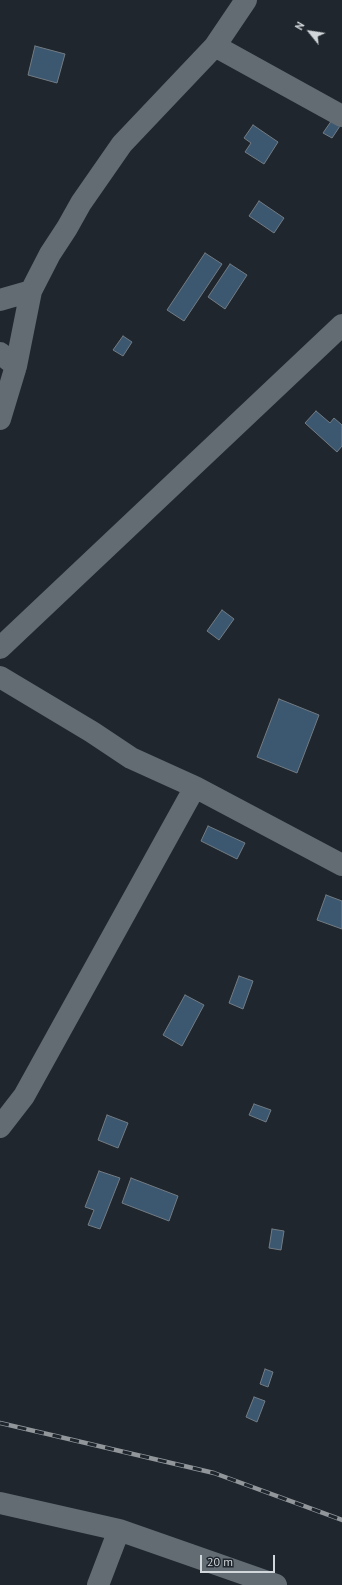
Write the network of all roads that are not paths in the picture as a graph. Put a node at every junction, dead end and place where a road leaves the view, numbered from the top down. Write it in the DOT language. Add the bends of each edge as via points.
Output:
graph roads {
  1 [pos="246,0"];
  2 [pos="215,46"];
  3 [pos="342,116"];
  4 [pos="31,291"];
  5 [pos="0,300"];
  6 [pos="342,325"];
  7 [pos="8,359"];
  8 [pos="0,419"];
  9 [pos="0,648"];
  10 [pos="0,677"];
  11 [pos="194,788"];
  12 [pos="342,865"];
  13 [pos="0,1127"];
  14 [pos="0,1503"];
  15 [pos="119,1530"];
  16 [pos="98,1585"];
  17 [pos="276,1585"];
  1 -- 2 [label="street"];
  2 -- 3 [label="street"];
  2 -- 4 [label="street" via="122,144 81,203"];
  4 -- 5 [label="street"];
  4 -- 7 [label="street"];
  6 -- 9 [label="street"];
  7 -- 8 [label="street"];
  10 -- 11 [label="street" via="131,758"];
  11 -- 12 [label="street"];
  11 -- 13 [label="street" via="24,1096"];
  14 -- 15 [label="street"];
  15 -- 16 [label="street"];
  15 -- 17 [label="street"];
}
